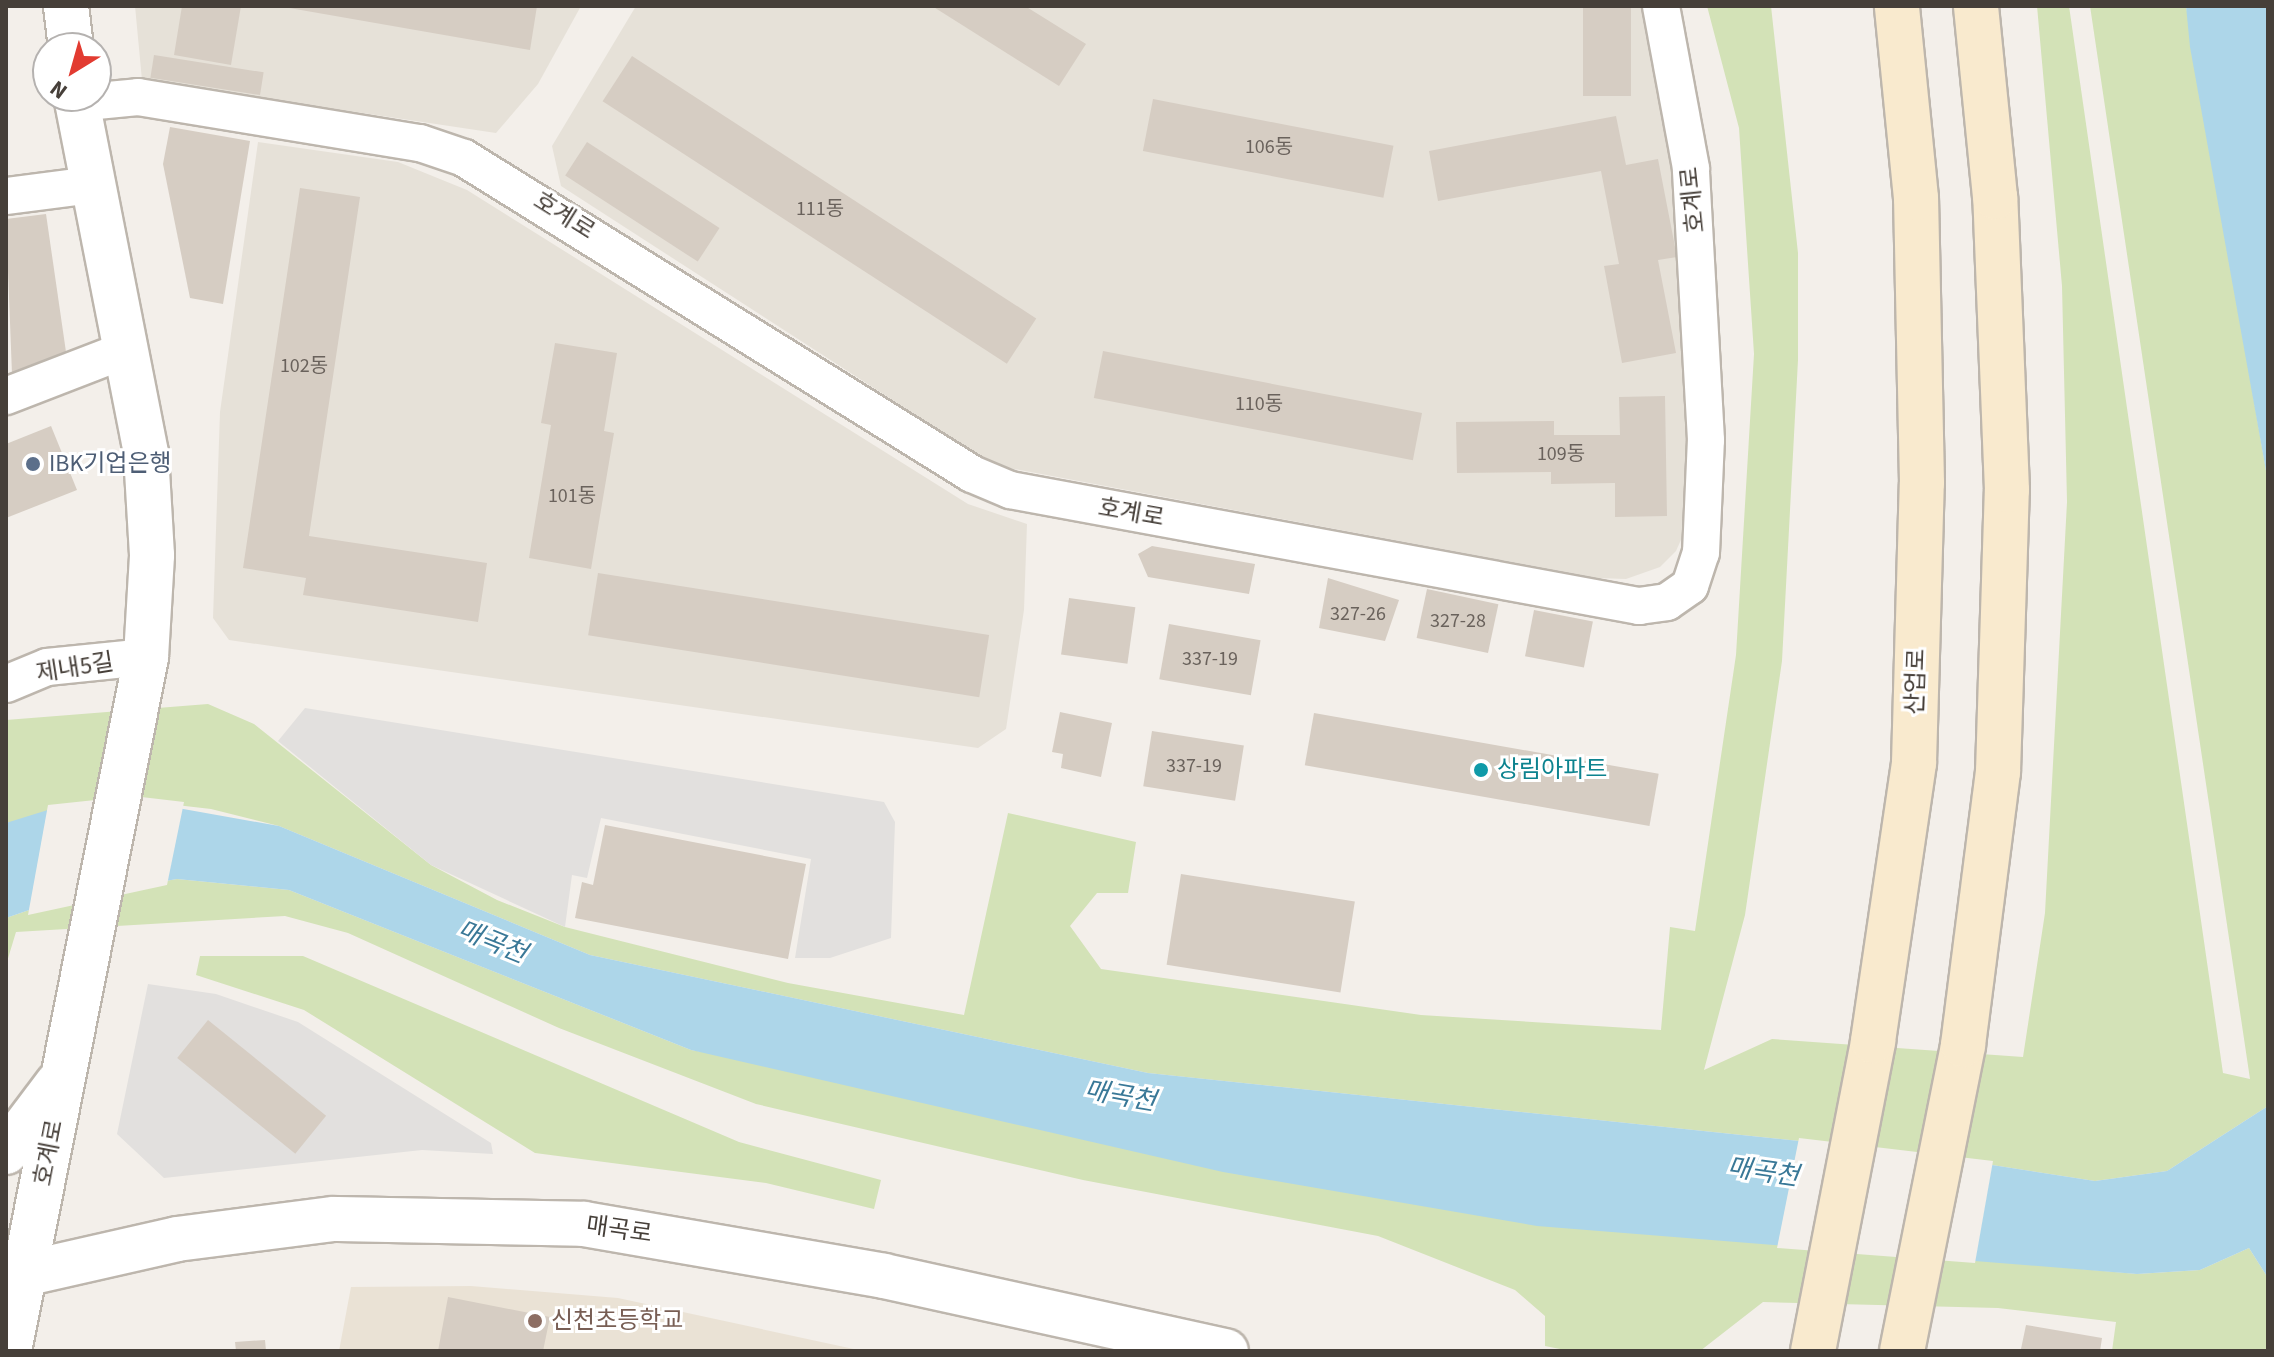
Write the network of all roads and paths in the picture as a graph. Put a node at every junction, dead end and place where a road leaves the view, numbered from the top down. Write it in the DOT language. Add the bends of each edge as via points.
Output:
graph roads {
  1 [pos="66,6"];
  2 [pos="1661,6"];
  3 [pos="1897,6"];
  4 [pos="1976,6"];
  5 [pos="69,32"];
  6 [pos="112,98"];
  7 [pos="78,112"];
  8 [pos="92,185"];
  9 [pos="6,196"];
  10 [pos="125,350"];
  11 [pos="6,396"];
  12 [pos="146,657"];
  13 [pos="6,684"];
  14 [pos="65,1075"];
  15 [pos="6,1152"];
  16 [pos="16,1275"];
  17 [pos="1816,1336"];
  18 [pos="1904,1343"];
  19 [pos="9,1351"];
  20 [pos="1226,1351"];
  1 -- 5 [label="street"];
  2 -- 6 [label="street, 호계로" via="1691,168 1706,440 1701,553 1690,586 1667,602 1639,606 1010,490 972,474 464,158 420,143 138,97"];
  3 -- 17 [label="main road, 산업로" via="1916,198 1922,483 1914,763 1873,1041"];
  4 -- 18 [label="main road" via="1995,197 2007,490 1998,772 1963,1045"];
  7 -- 8 [label="street, 호계로"];
  8 -- 9 [label="street"];
  8 -- 10 [label="street, 호계로"];
  10 -- 11 [label="street"];
  10 -- 12 [label="street, 호계로" via="147,468 152,555"];
  12 -- 13 [label="street, 제내5길" via="47,667"];
  12 -- 14 [label="street, 호계로"];
  14 -- 15 [label="street"];
  14 -- 16 [label="street, 호계로"];
  16 -- 19 [label="street, 호계로"];
  16 -- 20 [label="street, 매곡로" via="177,1239 334,1219 584,1224 884,1276"];
}
